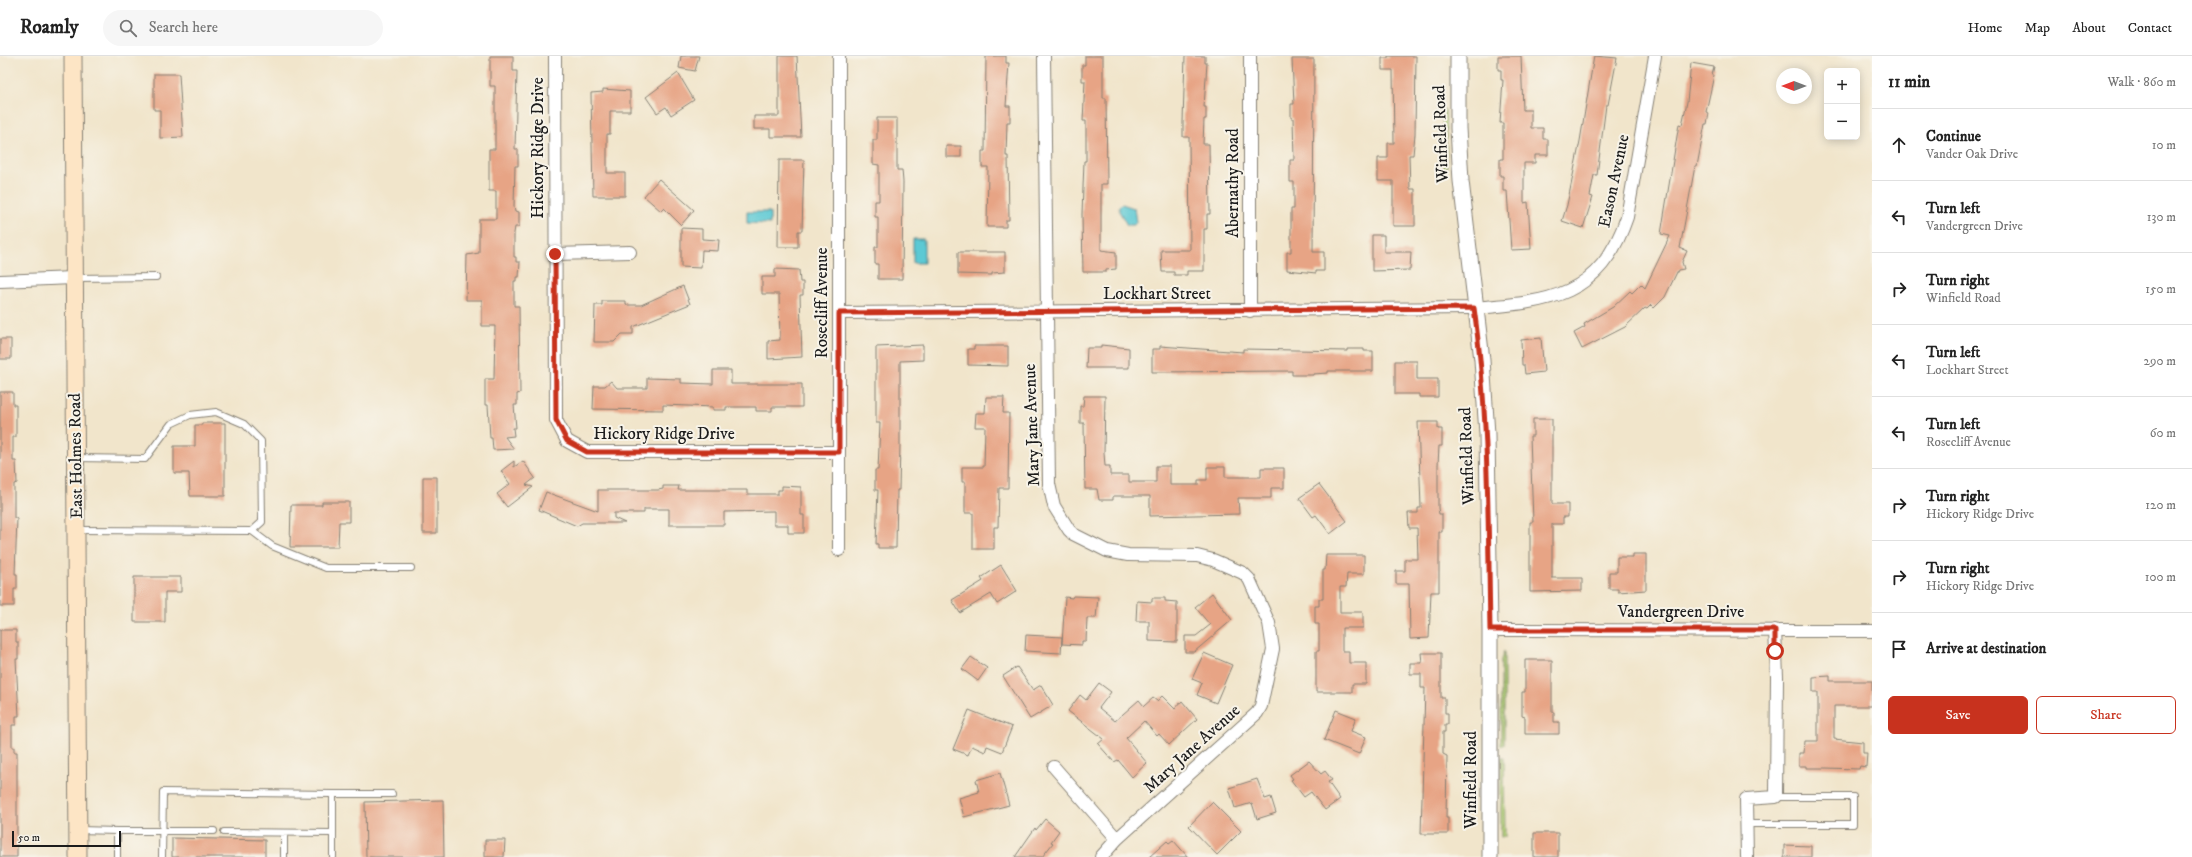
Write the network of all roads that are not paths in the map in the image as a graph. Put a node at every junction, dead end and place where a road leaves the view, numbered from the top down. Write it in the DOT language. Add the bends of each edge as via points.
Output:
graph roads {
  1 [pos="73,56"];
  2 [pos="555,56"];
  3 [pos="839,56"];
  4 [pos="1044,56"];
  5 [pos="1250,56"];
  6 [pos="1458,56"];
  7 [pos="1655,56"];
  8 [pos="630,252"];
  9 [pos="555,254"];
  10 [pos="156,277"];
  11 [pos="73,278"];
  12 [pos="0,281"];
  13 [pos="1474,308"];
  14 [pos="1250,310"];
  15 [pos="1046,311"];
  16 [pos="839,313"];
  17 [pos="839,452"];
  18 [pos="76,458"];
  19 [pos="76,530"];
  20 [pos="252,531"];
  21 [pos="839,550"];
  22 [pos="411,568"];
  23 [pos="1490,630"];
  24 [pos="1775,630"];
  25 [pos="1872,631"];
  26 [pos="1054,767"];
  27 [pos="333,794"];
  28 [pos="392,794"];
  29 [pos="1776,797"];
  30 [pos="1747,824"];
  31 [pos="78,830"];
  32 [pos="162,830"];
  33 [pos="117,831"];
  34 [pos="214,832"];
  35 [pos="224,832"];
  36 [pos="284,833"];
  37 [pos="333,834"];
  38 [pos="1117,839"];
  39 [pos="78,857"];
  40 [pos="117,857"];
  41 [pos="162,857"];
  42 [pos="284,857"];
  43 [pos="333,857"];
  44 [pos="1101,857"];
  45 [pos="1490,857"];
  46 [pos="1747,857"];
  1 -- 11 [label="main road, East Holmes Road"];
  2 -- 9 [label="street, Hickory Ridge Drive"];
  3 -- 16 [label="street, Rosecliff Avenue"];
  4 -- 15 [label="street, Mary Jane Avenue"];
  5 -- 14 [label="street, Abernathy Road"];
  6 -- 13 [label="street, Winfield Road" via="1459,144"];
  7 -- 13 [label="street, Eason Avenue" via="1627,217 1612,252 1588,278 1558,296 1524,304"];
  8 -- 9 [label="street"];
  9 -- 17 [label="street, Hickory Ridge Drive" via="556,420 567,441 587,452"];
  10 -- 11 [label="lane"];
  11 -- 12 [label="street"];
  11 -- 18 [label="main road, East Holmes Road"];
  13 -- 14 [label="street, Lockhart Street"];
  13 -- 23 [label="street, Winfield Road" via="1482,360 1486,415"];
  14 -- 15 [label="street, Lockhart Street"];
  15 -- 16 [label="street, Lockhart Street"];
  15 -- 38 [label="street, Mary Jane Avenue" via="1049,484 1054,506 1065,524 1074,534 1107,551 1128,555 1197,556 1243,573 1254,587 1269,623 1273,649 1261,706 1257,713"];
  16 -- 17 [label="street, Rosecliff Avenue"];
  17 -- 21 [label="street, Rosecliff Avenue"];
  18 -- 19 [label="main road, East Holmes Road"];
  18 -- 20 [label="lane" via="145,459 171,424 190,415 216,412 244,424 262,441 262,522"];
  19 -- 20 [label="lane"];
  19 -- 31 [label="main road, East Holmes Road"];
  20 -- 22 [label="lane" via="272,546 326,568"];
  23 -- 24 [label="street, Vandergreen Drive"];
  23 -- 45 [label="street, Winfield Road"];
  24 -- 25 [label="street, Vandergreen Drive"];
  24 -- 29 [label="street"];
  26 -- 38 [label="street"];
  27 -- 28 [label="lane"];
  27 -- 32 [label="lane" via="162,792"];
  27 -- 37 [label="lane"];
  29 -- 30 [label="street" via="1746,799"];
  29 -- 30 [label="lane" via="1853,796 1853,824"];
  30 -- 46 [label="street"];
  31 -- 33 [label="lane"];
  31 -- 39 [label="main road, East Holmes Road"];
  32 -- 33 [label="lane"];
  32 -- 34 [label="lane"];
  32 -- 41 [label="lane"];
  33 -- 40 [label="lane"];
  35 -- 36 [label="lane"];
  36 -- 37 [label="lane"];
  36 -- 42 [label="lane"];
  37 -- 43 [label="lane"];
  38 -- 44 [label="street, Mary Jane Avenue"];
}
